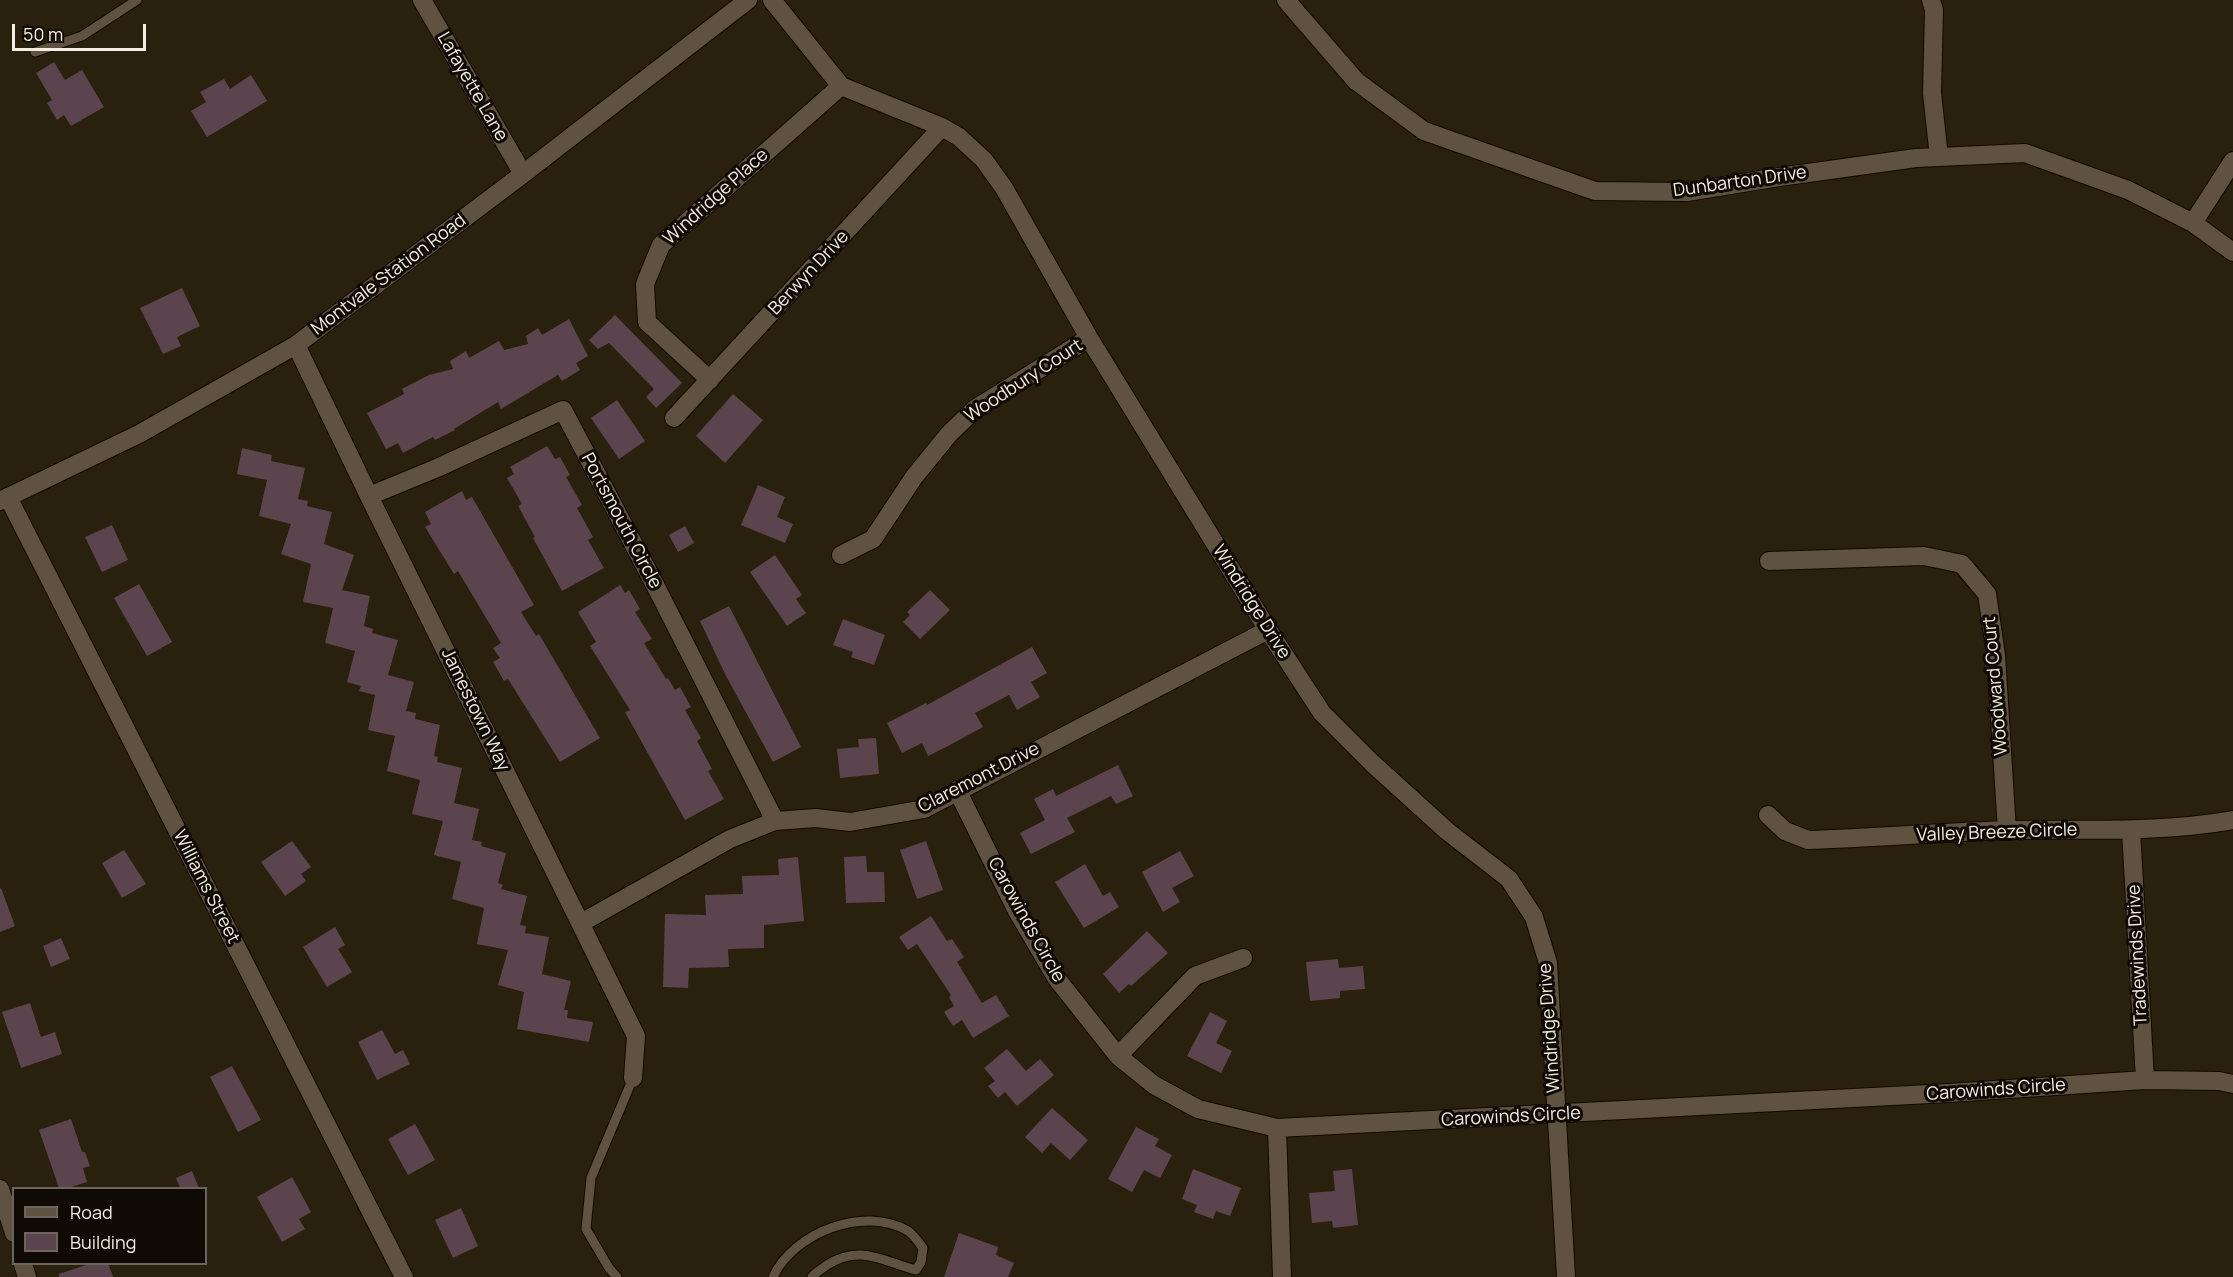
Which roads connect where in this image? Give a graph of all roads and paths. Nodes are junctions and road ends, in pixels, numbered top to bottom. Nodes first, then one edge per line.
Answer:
1 (137, 0) edge
2 (422, 0) edge
3 (748, 0) edge
4 (772, 0) edge
5 (1286, 0) edge
6 (1931, 0) edge
7 (35, 52) dead end
8 (841, 86) junction
9 (942, 127) junction
10 (1939, 157) junction
11 (2233, 161) edge
12 (523, 174) junction
13 (2193, 223) junction
14 (2233, 252) edge
15 (1089, 338) junction
16 (296, 345) junction
17 (710, 380) junction
18 (674, 418) dead end
19 (369, 496) junction
20 (4, 499) edge
21 (841, 555) dead end
22 (1769, 561) dead end
23 (1268, 630) junction
24 (957, 790) junction
25 (1768, 815) dead end
26 (2233, 820) edge
27 (776, 821) junction
28 (2131, 830) junction
29 (2007, 831) junction
30 (581, 922) junction
31 (1243, 958) dead end
32 (1118, 1056) junction
33 (633, 1078) joint
34 (2145, 1080) junction
35 (2233, 1083) edge
36 (1556, 1115) junction
37 (1277, 1128) junction
38 (0, 1189) edge
39 (12, 1227) edge
40 (404, 1277) edge
41 (617, 1277) edge
42 (773, 1277) edge
43 (812, 1277) edge
44 (1282, 1277) edge
45 (1566, 1277) edge

1 - 7 lane
2 - 12 street, Lafayette Lane
3 - 12 street, Montvale Station Road
4 - 8 street, Windridge Drive
5 - 10 street, Dunbarton Drive
6 - 10 street
8 - 9 street, Windridge Drive
8 - 17 street, Windridge Place
9 - 15 street, Windridge Drive
9 - 17 street, Berwyn Drive
10 - 13 street, Dunbarton Drive
11 - 13 street
12 - 16 street, Montvale Station Road
13 - 14 street, Dunbarton Drive
15 - 21 street, Woodbury Court
15 - 23 street, Windridge Drive
16 - 19 street, Jamestown Way
16 - 20 street, Montvale Station Road
17 - 18 street, Berwyn Drive
19 - 27 street, Portsmouth Circle
19 - 30 street, Jamestown Way
20 - 40 street, Williams Street
22 - 29 street, Woodward Court
23 - 24 street, Claremont Drive
23 - 36 street, Windridge Drive
24 - 27 street, Claremont Drive
24 - 32 street, Carowinds Circle
25 - 29 street, Valley Breeze Circle
26 - 28 street, Valley Breeze Circle
27 - 30 street, Claremont Drive
28 - 29 street, Valley Breeze Circle
28 - 34 street, Tradewinds Drive
30 - 33 street, Jamestown Way
31 - 32 street
32 - 37 street, Carowinds Circle
33 - 41 lane
34 - 35 street, Carowinds Circle
34 - 36 street, Carowinds Circle
36 - 37 street, Carowinds Circle
36 - 45 street, Windridge Drive
37 - 44 street
38 - 39 street
42 - 43 lane

